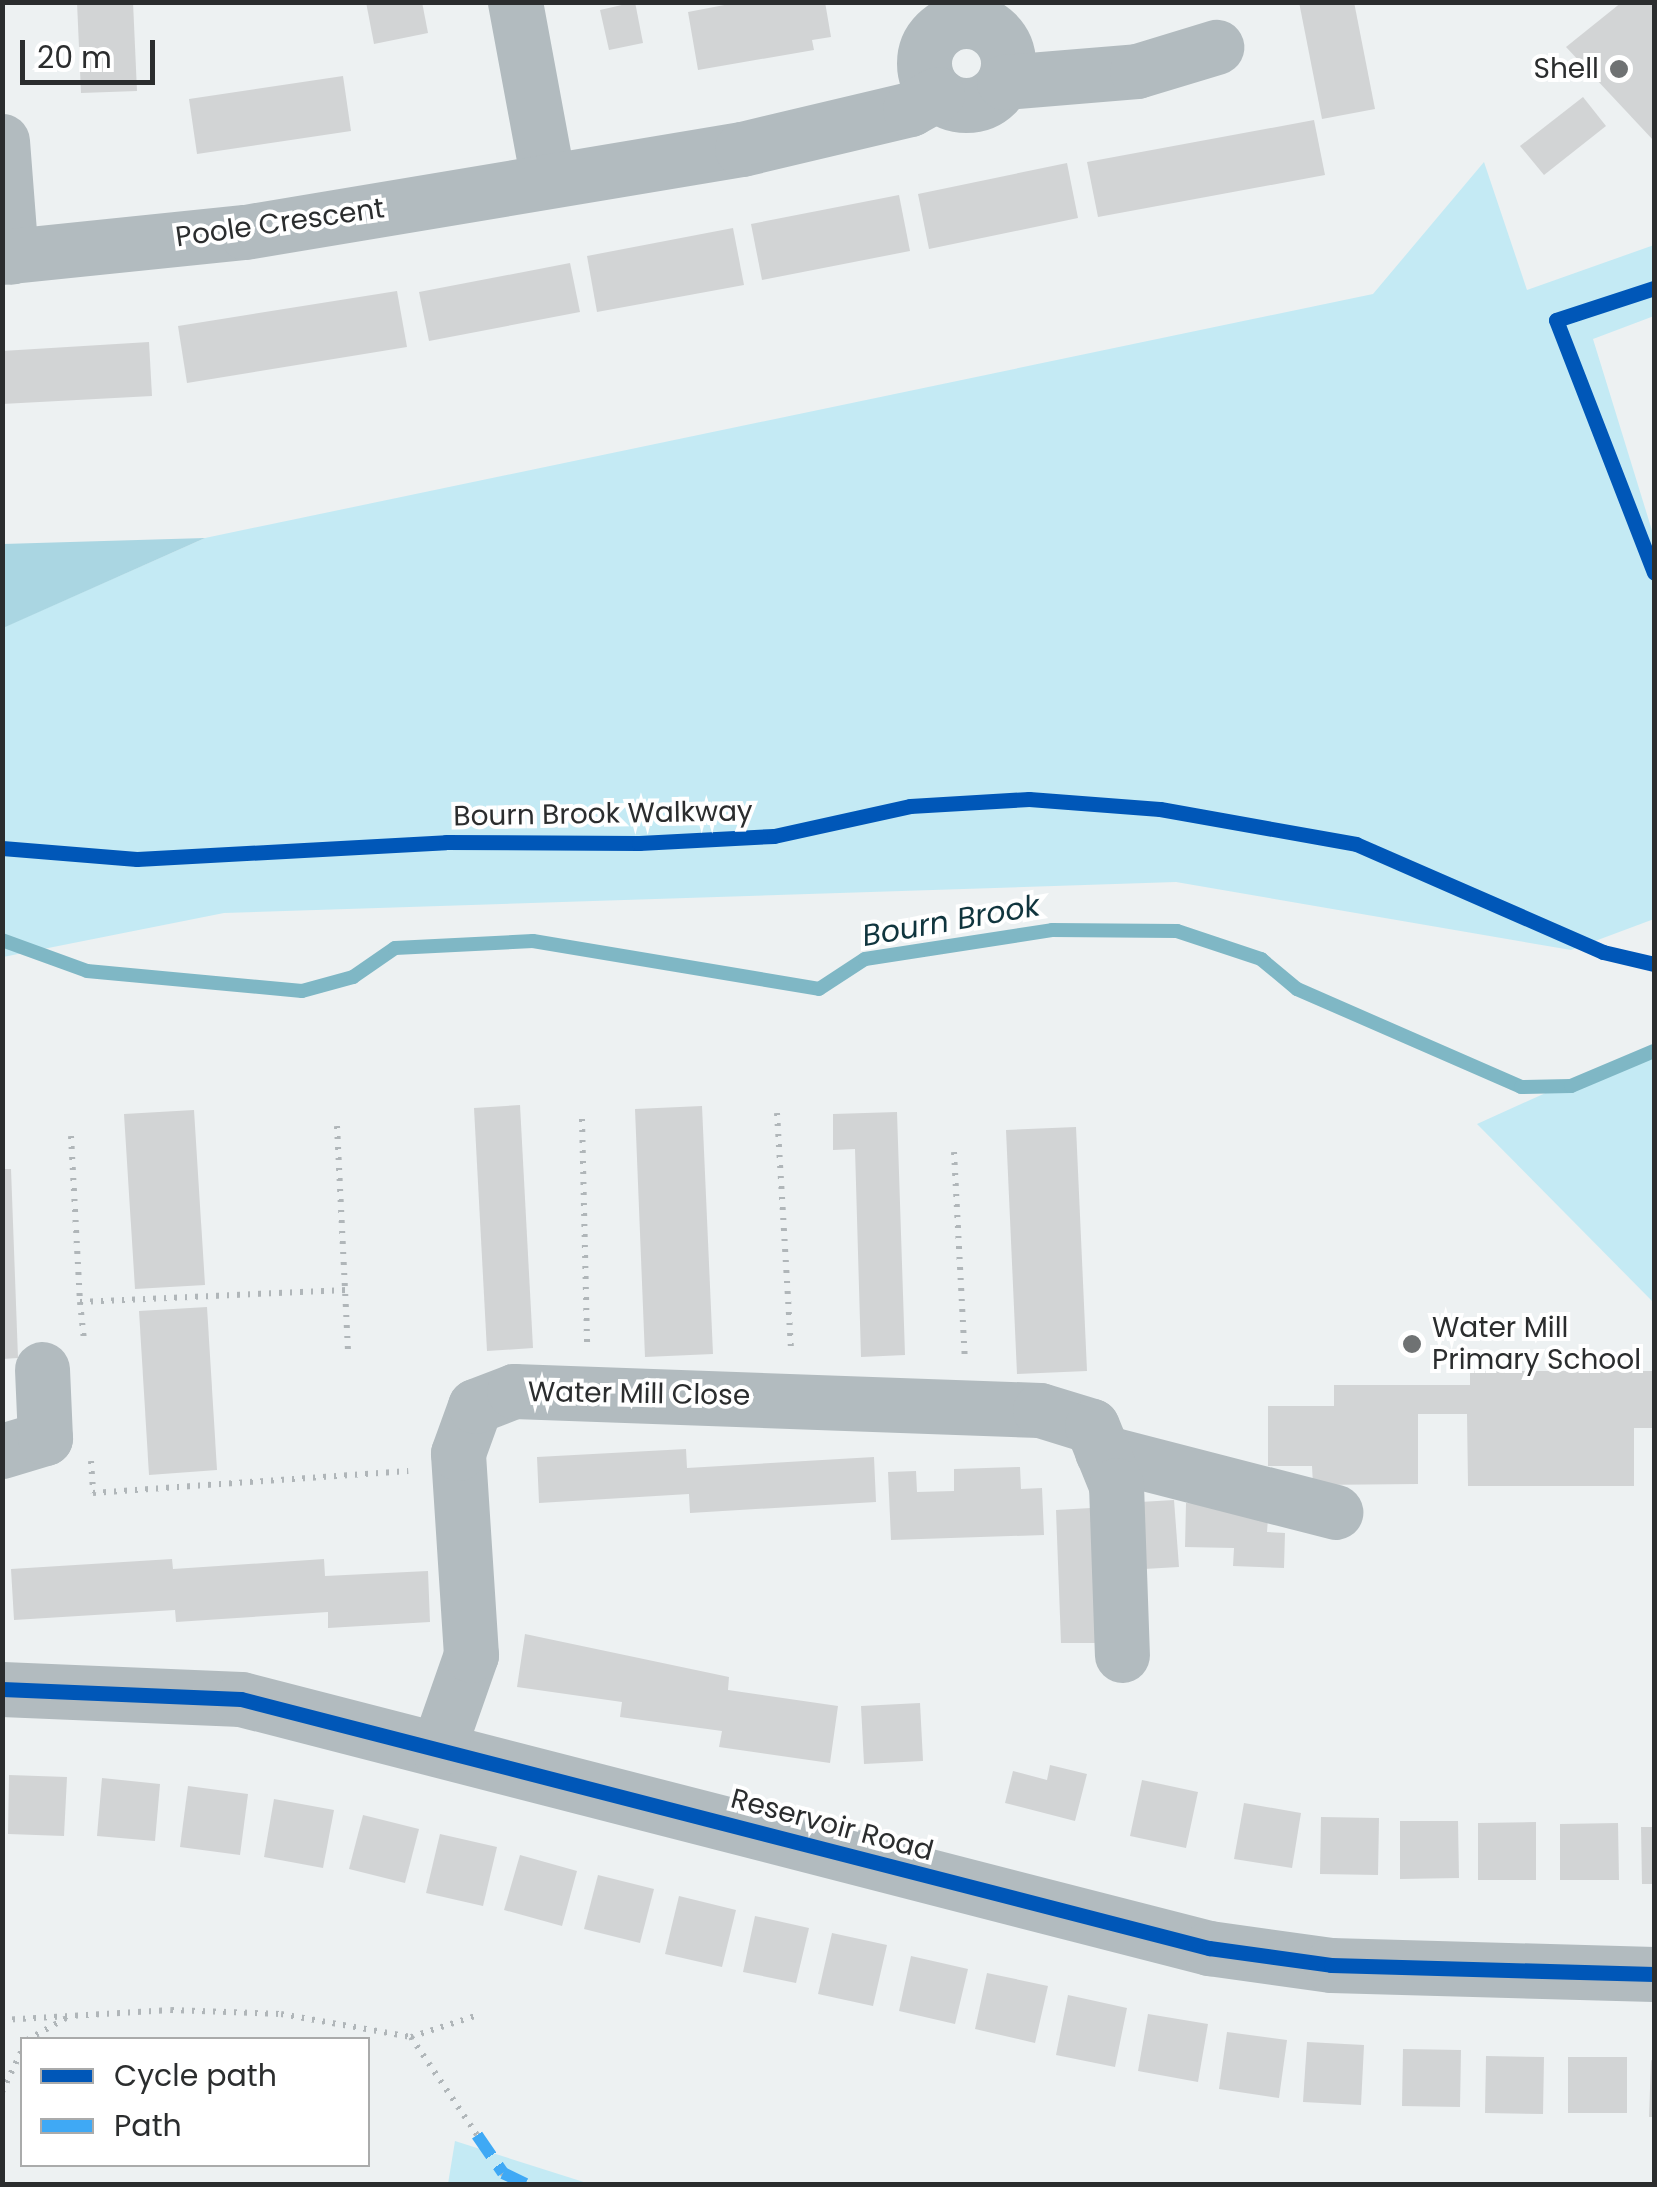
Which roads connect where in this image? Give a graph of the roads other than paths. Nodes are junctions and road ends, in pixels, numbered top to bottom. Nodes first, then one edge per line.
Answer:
1 (515, 2) edge
2 (974, 12) edge
3 (1216, 48) dead end
4 (1004, 82) junction
5 (937, 94) junction
6 (2, 141) edge
7 (548, 180) junction
8 (7, 257) edge
9 (42, 1369) dead end
10 (2, 1451) edge
11 (1109, 1468) junction
12 (1335, 1512) dead end
13 (1122, 1655) dead end
14 (2, 1689) edge
15 (438, 1749) junction
16 (1654, 1974) edge

1 - 7 street
2 - 4 street
2 - 5 street
3 - 4 street
4 - 5 street
5 - 7 street, Poole Crescent
6 - 8 street, Poole Crescent
7 - 8 street, Poole Crescent
9 - 10 street
11 - 12 street
11 - 13 street
11 - 15 street, Water Mill Close
14 - 15 street, Reservoir Road
15 - 16 street, Reservoir Road

